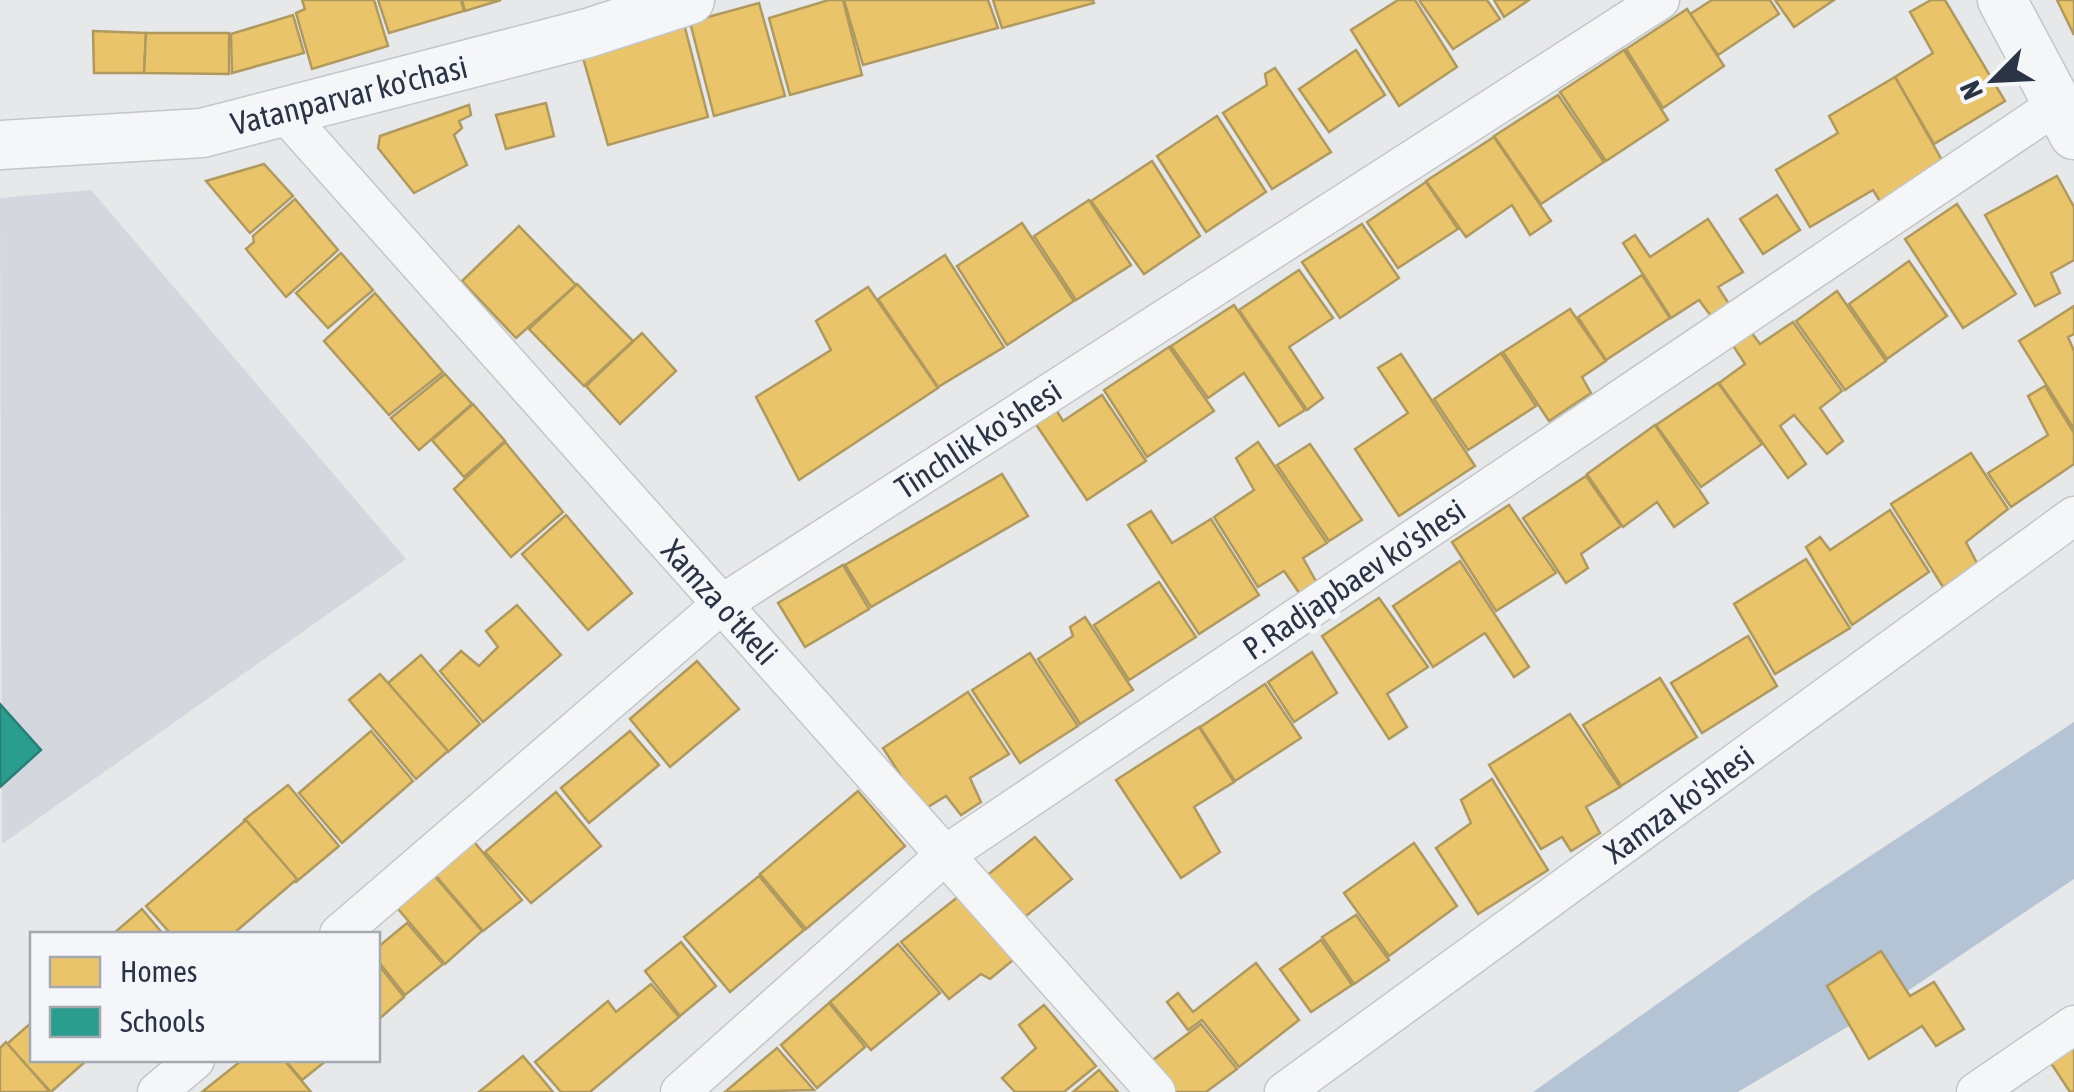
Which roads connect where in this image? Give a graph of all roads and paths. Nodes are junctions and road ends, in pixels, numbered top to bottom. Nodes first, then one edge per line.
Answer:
1 (690, 0) edge
2 (1660, 0) edge
3 (2002, 0) edge
4 (284, 112) junction
5 (2066, 119) edge
6 (0, 145) edge
7 (2074, 516) edge
8 (722, 604) junction
9 (945, 855) junction
10 (342, 932) edge
11 (2074, 1025) edge
12 (193, 1062) edge
13 (157, 1092) edge
14 (680, 1092) edge
15 (1156, 1092) edge
16 (1284, 1092) edge
17 (1976, 1092) edge

1 - 4 street, Vatanparvar ko'chasi
2 - 8 street, Tinchlik ko'shesi
3 - 5 street
4 - 6 street, Vatanparvar ko'chasi
4 - 8 street, Xamza o'tkeli
5 - 9 street, P. Radjapbaev ko'shesi
7 - 16 street, Xamza ko'shesi
8 - 9 street, Xamza o'tkeli
8 - 10 street, Tinchlik ko'shesi
9 - 14 street, P. Radjapbaev ko'shesi
9 - 15 street, Xamza o'tkeli
11 - 17 street
12 - 13 street

